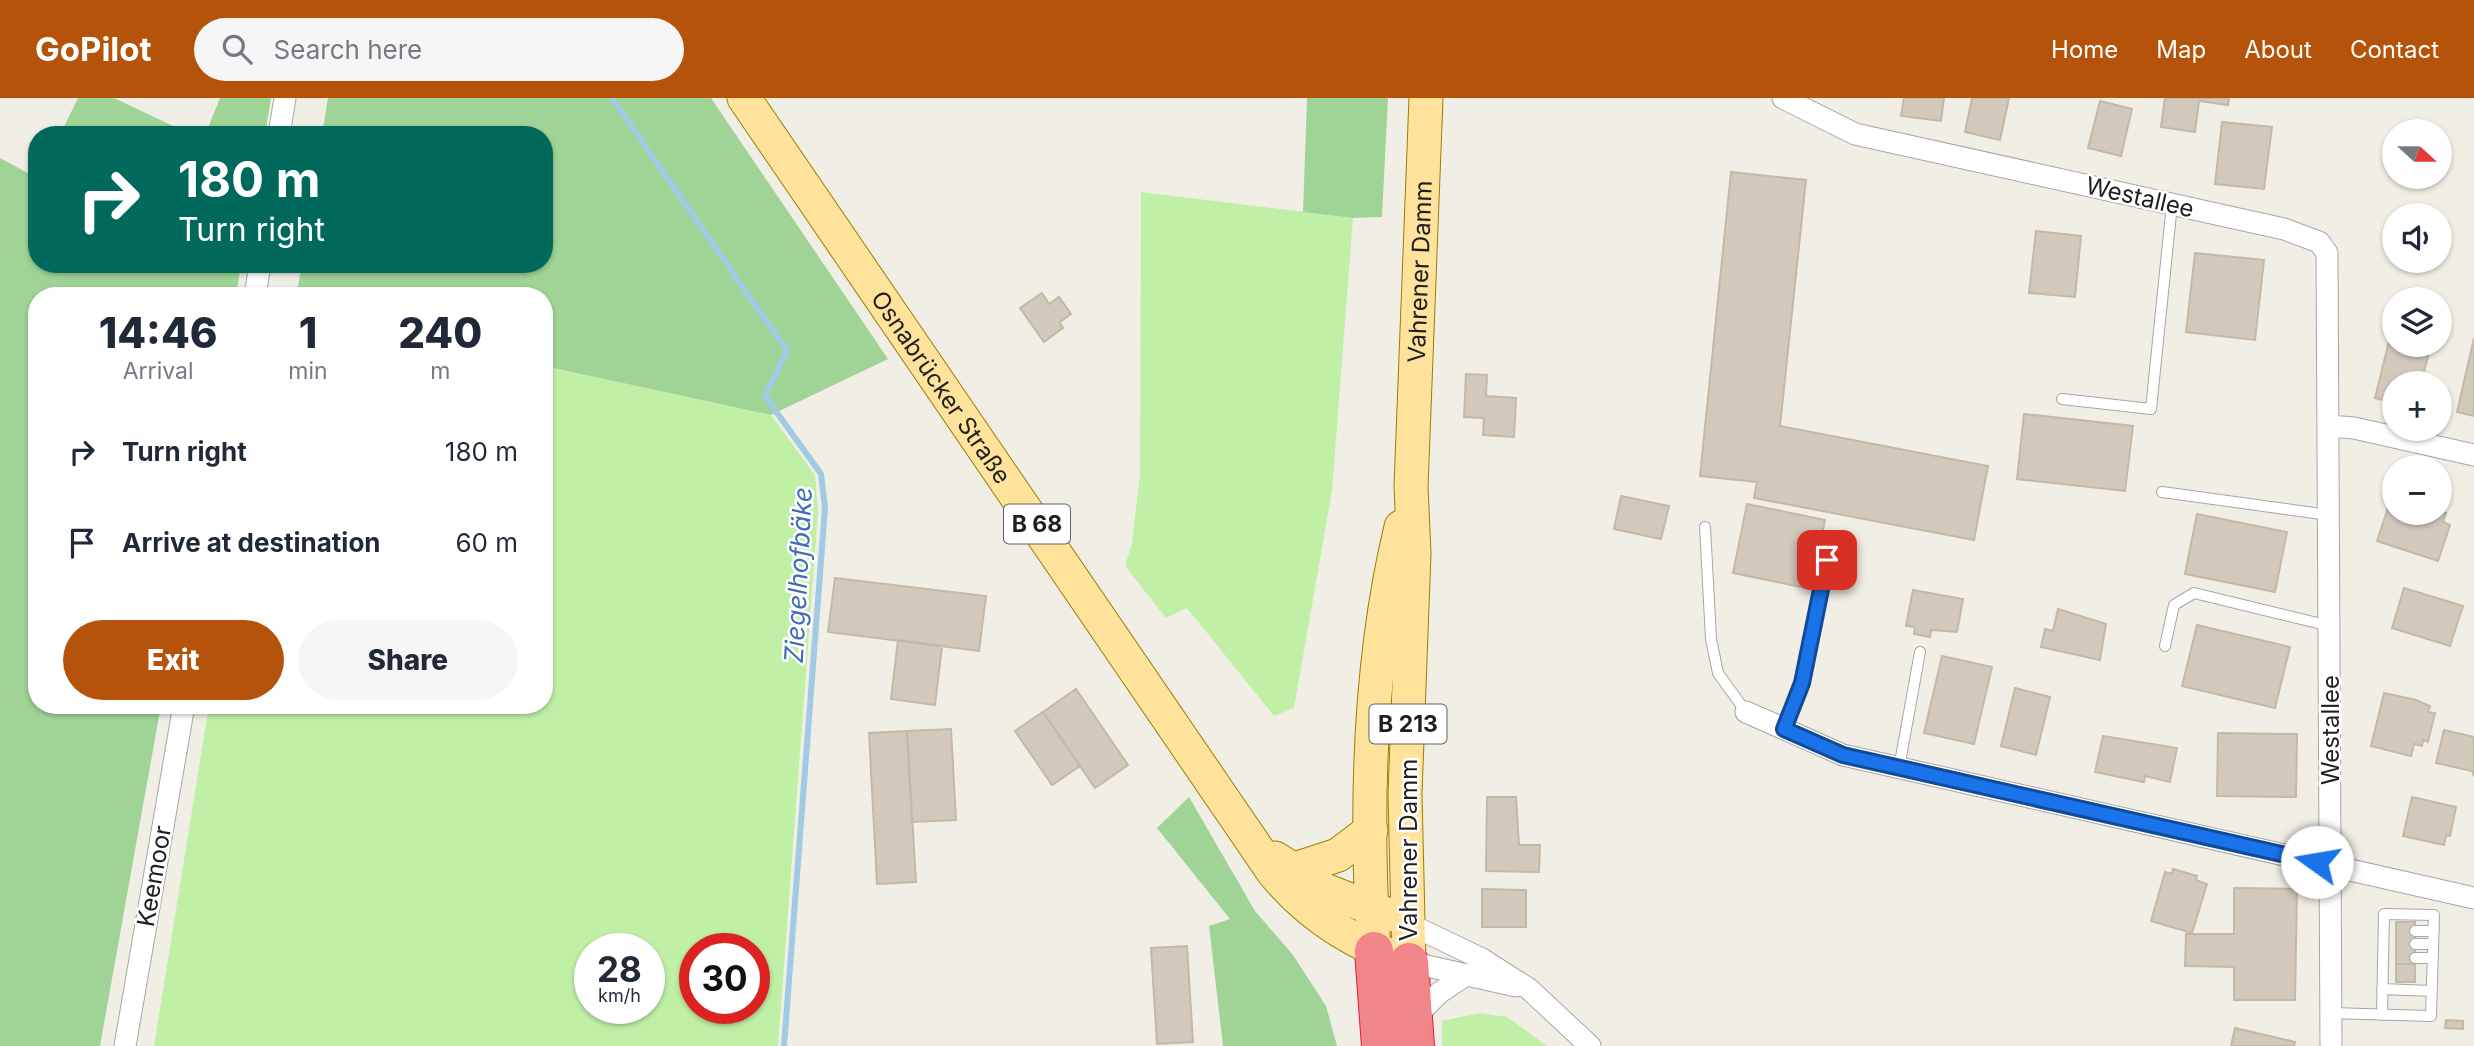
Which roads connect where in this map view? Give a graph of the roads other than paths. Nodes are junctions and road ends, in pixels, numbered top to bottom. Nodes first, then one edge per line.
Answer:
1 (285, 98) edge
2 (744, 98) edge
3 (1426, 98) edge
4 (1783, 98) edge
5 (280, 126) edge
6 (2172, 204) junction
7 (2062, 399) dead end
8 (2329, 426) junction
9 (2474, 456) edge
10 (1411, 487) junction
11 (2162, 492) dead end
12 (2329, 515) junction
13 (1705, 527) dead end
14 (1827, 560) dead end
15 (2330, 626) junction
16 (2165, 646) dead end
17 (1920, 652) dead end
18 (1746, 712) joint
19 (182, 714) edge
20 (1784, 729) junction
21 (1899, 768) junction
22 (1371, 831) junction
23 (1259, 847) junction
24 (2331, 865) junction
25 (1292, 870) junction
26 (2474, 898) edge
27 (1371, 908) junction
28 (1407, 923) junction
29 (2384, 930) junction
30 (2397, 930) dead end
31 (2415, 930) dead end
32 (2434, 931) junction
33 (2383, 943) junction
34 (2396, 943) dead end
35 (2415, 944) dead end
36 (2433, 944) junction
37 (1391, 956) junction
38 (2383, 957) junction
39 (2396, 957) dead end
40 (2415, 958) dead end
41 (2433, 958) junction
42 (1466, 975) junction
43 (1529, 989) junction
44 (2382, 989) junction
45 (2432, 990) junction
46 (2331, 1013) junction
47 (2382, 1015) junction
48 (1414, 1032) edge
49 (125, 1046) edge
50 (1381, 1046) edge
51 (1590, 1046) edge
52 (2331, 1046) edge

1 - 5 street
2 - 23 main road, Osnabrücker Straße / B 68
3 - 10 main road, Vahrener Damm / B 213
4 - 6 street, Westallee
6 - 7 lane
6 - 8 street, Westallee
8 - 9 street
8 - 12 street, Westallee
10 - 22 main road, Vahrener Damm / B 213
10 - 28 main road, Vahrener Damm / B 213
11 - 12 lane
12 - 15 street, Westallee
13 - 18 lane
14 - 20 lane
15 - 16 lane
15 - 24 street, Westallee
17 - 21 lane
18 - 20 street
19 - 49 street, Keemoor
20 - 21 street
21 - 24 street
22 - 25 main road
22 - 27 main road, Vahrener Damm / B 213
23 - 25 main road, Osnabrücker Straße / B 68
23 - 37 main road, Osnabrücker Straße / B 68
24 - 26 street
24 - 46 street, Westallee
25 - 27 main road, Osnabrücker Straße / B 68
27 - 28 main road, Osnabrücker Straße / B 68
27 - 37 main road, Vahrener Damm / B 213
28 - 37 main road, Vahrener Damm / B 213
28 - 43 street
29 - 30 lane
29 - 32 lane
29 - 33 lane
31 - 32 lane
32 - 36 lane
33 - 34 lane
33 - 38 lane
35 - 36 lane
36 - 41 lane
37 - 42 street
37 - 48 highway, B 213
37 - 50 highway, B 213
38 - 39 lane
38 - 44 lane
40 - 41 lane
41 - 45 lane
42 - 43 street
42 - 48 street
43 - 51 street
44 - 45 lane
44 - 47 lane
45 - 47 lane
46 - 47 lane
46 - 52 street, Westallee

